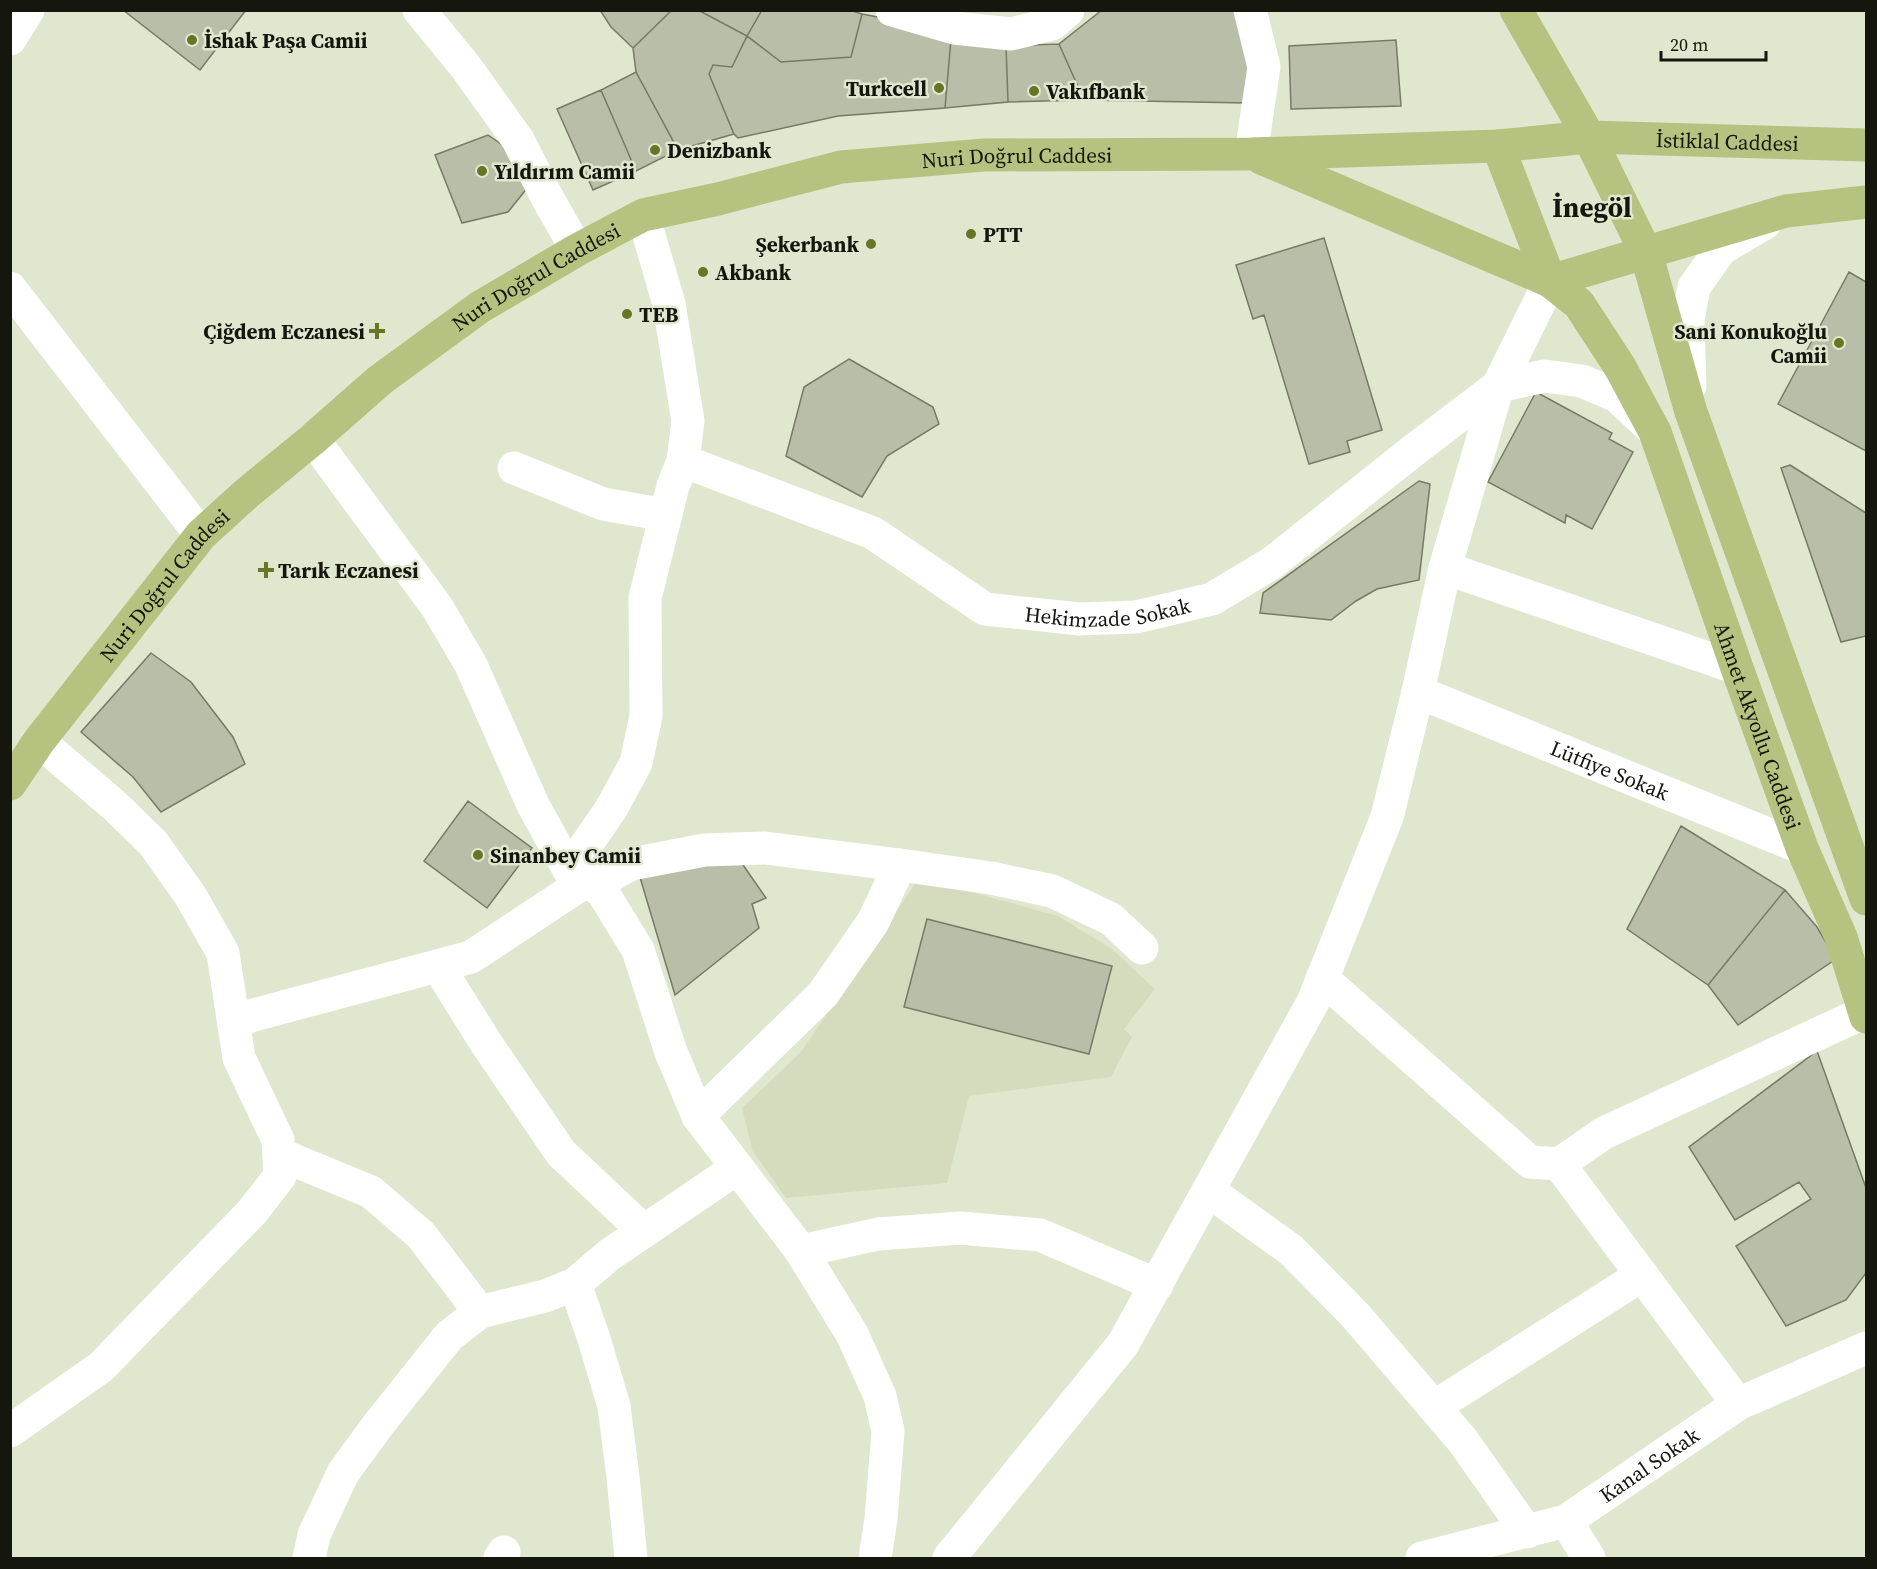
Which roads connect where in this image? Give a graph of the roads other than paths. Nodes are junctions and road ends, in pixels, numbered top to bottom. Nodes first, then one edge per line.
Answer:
1 (28, 10) edge
2 (419, 10) edge
3 (892, 10) edge
4 (1068, 10) edge
5 (1250, 10) edge
6 (1516, 10) edge
7 (10, 39) edge
8 (1589, 137) junction
9 (1866, 145) edge
10 (1498, 146) junction
11 (1251, 154) junction
12 (1866, 202) edge
13 (1786, 211) junction
14 (643, 216) junction
15 (574, 246) junction
16 (1647, 253) junction
17 (1550, 281) junction
18 (10, 288) edge
19 (1498, 386) junction
20 (1691, 412) junction
21 (1655, 432) junction
22 (313, 439) junction
23 (683, 461) junction
24 (514, 468) dead end
25 (666, 515) junction
26 (201, 536) junction
27 (1445, 568) junction
28 (1737, 668) junction
29 (1418, 692) junction
30 (39, 741) junction
31 (10, 784) edge
32 (1802, 848) junction
33 (900, 865) junction
34 (582, 878) junction
35 (1866, 899) edge
36 (1142, 948) dead end
37 (438, 966) junction
38 (1322, 978) junction
39 (1866, 1015) edge
40 (235, 1023) junction
41 (698, 1116) junction
42 (279, 1154) junction
43 (1559, 1164) junction
44 (737, 1168) junction
45 (1209, 1191) junction
46 (644, 1232) junction
47 (801, 1251) junction
48 (1642, 1275) junction
49 (575, 1284) junction
50 (1156, 1285) junction
51 (480, 1312) junction
52 (1866, 1348) edge
53 (1738, 1404) junction
54 (1434, 1407) junction
55 (10, 1431) edge
56 (1566, 1521) junction
57 (1527, 1532) junction
58 (968, 1552) edge
59 (309, 1558) edge
60 (631, 1558) edge
61 (875, 1558) edge
62 (1422, 1558) edge
63 (1589, 1558) edge

1 - 7 street
2 - 15 street
3 - 4 street
5 - 11 street
6 - 8 main road, Ahmet Akyollu Caddesi
8 - 9 main road, İstiklal Caddesi
8 - 10 main road, İstiklal Caddesi
8 - 16 main road, Ahmet Akyollu Caddesi
10 - 11 main road, Nuri Doğrul Caddesi
10 - 17 main road
11 - 14 main road, Nuri Doğrul Caddesi
11 - 17 main road, Nuri Doğrul Caddesi
12 - 13 main road
13 - 16 main road
13 - 20 street
14 - 15 main road, Nuri Doğrul Caddesi
14 - 23 street
15 - 22 main road, Nuri Doğrul Caddesi
16 - 17 main road
16 - 20 main road, Ahmet Akyollu Caddesi
17 - 19 street
17 - 21 main road, Ahmet Akyollu Caddesi
18 - 26 street
19 - 21 street
19 - 23 street, Hekimzade Sokak
19 - 27 street
20 - 35 main road, Ahmet Akyollu Caddesi
21 - 28 main road, Ahmet Akyollu Caddesi
22 - 26 main road, Nuri Doğrul Caddesi
22 - 34 street
23 - 25 street
24 - 25 street
25 - 34 street
26 - 30 main road, Nuri Doğrul Caddesi
27 - 28 street
27 - 29 street
28 - 32 main road, Ahmet Akyollu Caddesi
29 - 32 street, Lütfiye Sokak
29 - 38 street
30 - 31 main road, Nuri Doğrul Caddesi
30 - 40 street
32 - 39 main road, Ahmet Akyollu Caddesi
33 - 34 street
33 - 36 street
33 - 41 street
34 - 37 street
34 - 41 street
37 - 40 street
37 - 46 street
38 - 43 street
38 - 45 street
39 - 43 street
40 - 42 street
41 - 44 street
42 - 51 street
42 - 55 street
43 - 48 street
44 - 46 street
44 - 47 street
45 - 50 street
45 - 54 street
46 - 49 street
47 - 50 street
47 - 61 street
48 - 53 street
48 - 54 street
49 - 51 street
49 - 60 street
50 - 58 street
51 - 59 street
52 - 53 street, Kanal Sokak
53 - 56 street, Kanal Sokak
54 - 57 street
56 - 57 street, Kanal Sokak
56 - 63 street
57 - 62 street, Kanal Sokak

